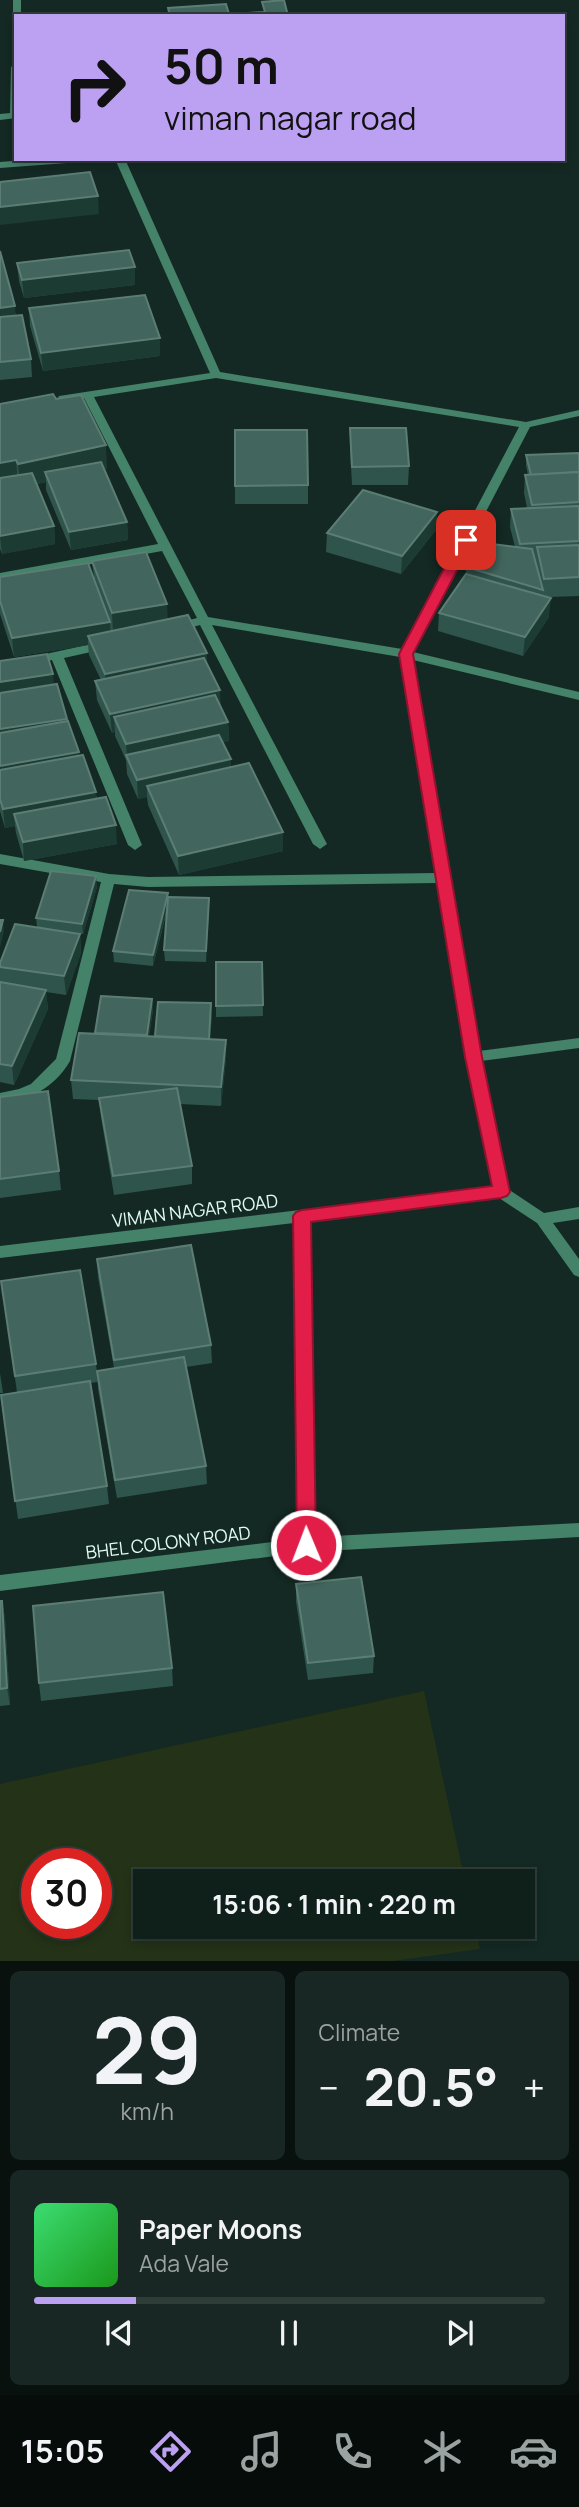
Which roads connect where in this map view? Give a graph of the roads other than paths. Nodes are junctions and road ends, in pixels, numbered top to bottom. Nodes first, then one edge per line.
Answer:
1 (53, 161) edge
2 (121, 161) edge
3 (0, 165) edge
4 (216, 375) junction
5 (88, 394) junction
6 (50, 400) edge
7 (579, 413) edge
8 (526, 425) junction
9 (163, 547) junction
10 (0, 577) edge
11 (205, 620) junction
12 (158, 632) edge
13 (120, 641) edge
14 (406, 654) junction
15 (57, 657) junction
16 (0, 668) edge
17 (579, 696) edge
18 (320, 844) dead end
19 (135, 845) dead end
20 (0, 859) edge
21 (445, 878) junction
22 (109, 879) junction
23 (579, 1044) edge
24 (473, 1057) junction
25 (0, 1098) edge
26 (501, 1192) junction
27 (579, 1213) edge
28 (302, 1216) junction
29 (542, 1219) junction
30 (0, 1252) edge
31 (579, 1271) edge
32 (579, 1530) edge
33 (306, 1545) junction
34 (0, 1583) edge

1 - 3 street
2 - 4 street
4 - 5 street
4 - 8 street
5 - 6 street
5 - 9 street
7 - 8 street
8 - 14 street
9 - 10 street
9 - 11 street
11 - 12 street
11 - 14 street
11 - 18 street
13 - 15 street
14 - 17 street
14 - 21 street
15 - 16 street
15 - 19 street
20 - 22 street
21 - 22 street
21 - 24 street
22 - 25 street
23 - 24 street
24 - 26 street
26 - 28 street, VIMAN NAGAR ROAD
26 - 29 street
27 - 29 street
28 - 30 street, VIMAN NAGAR ROAD
28 - 33 street
29 - 31 street
32 - 33 street, BHEL COLONY ROAD
33 - 34 street, BHEL COLONY ROAD

